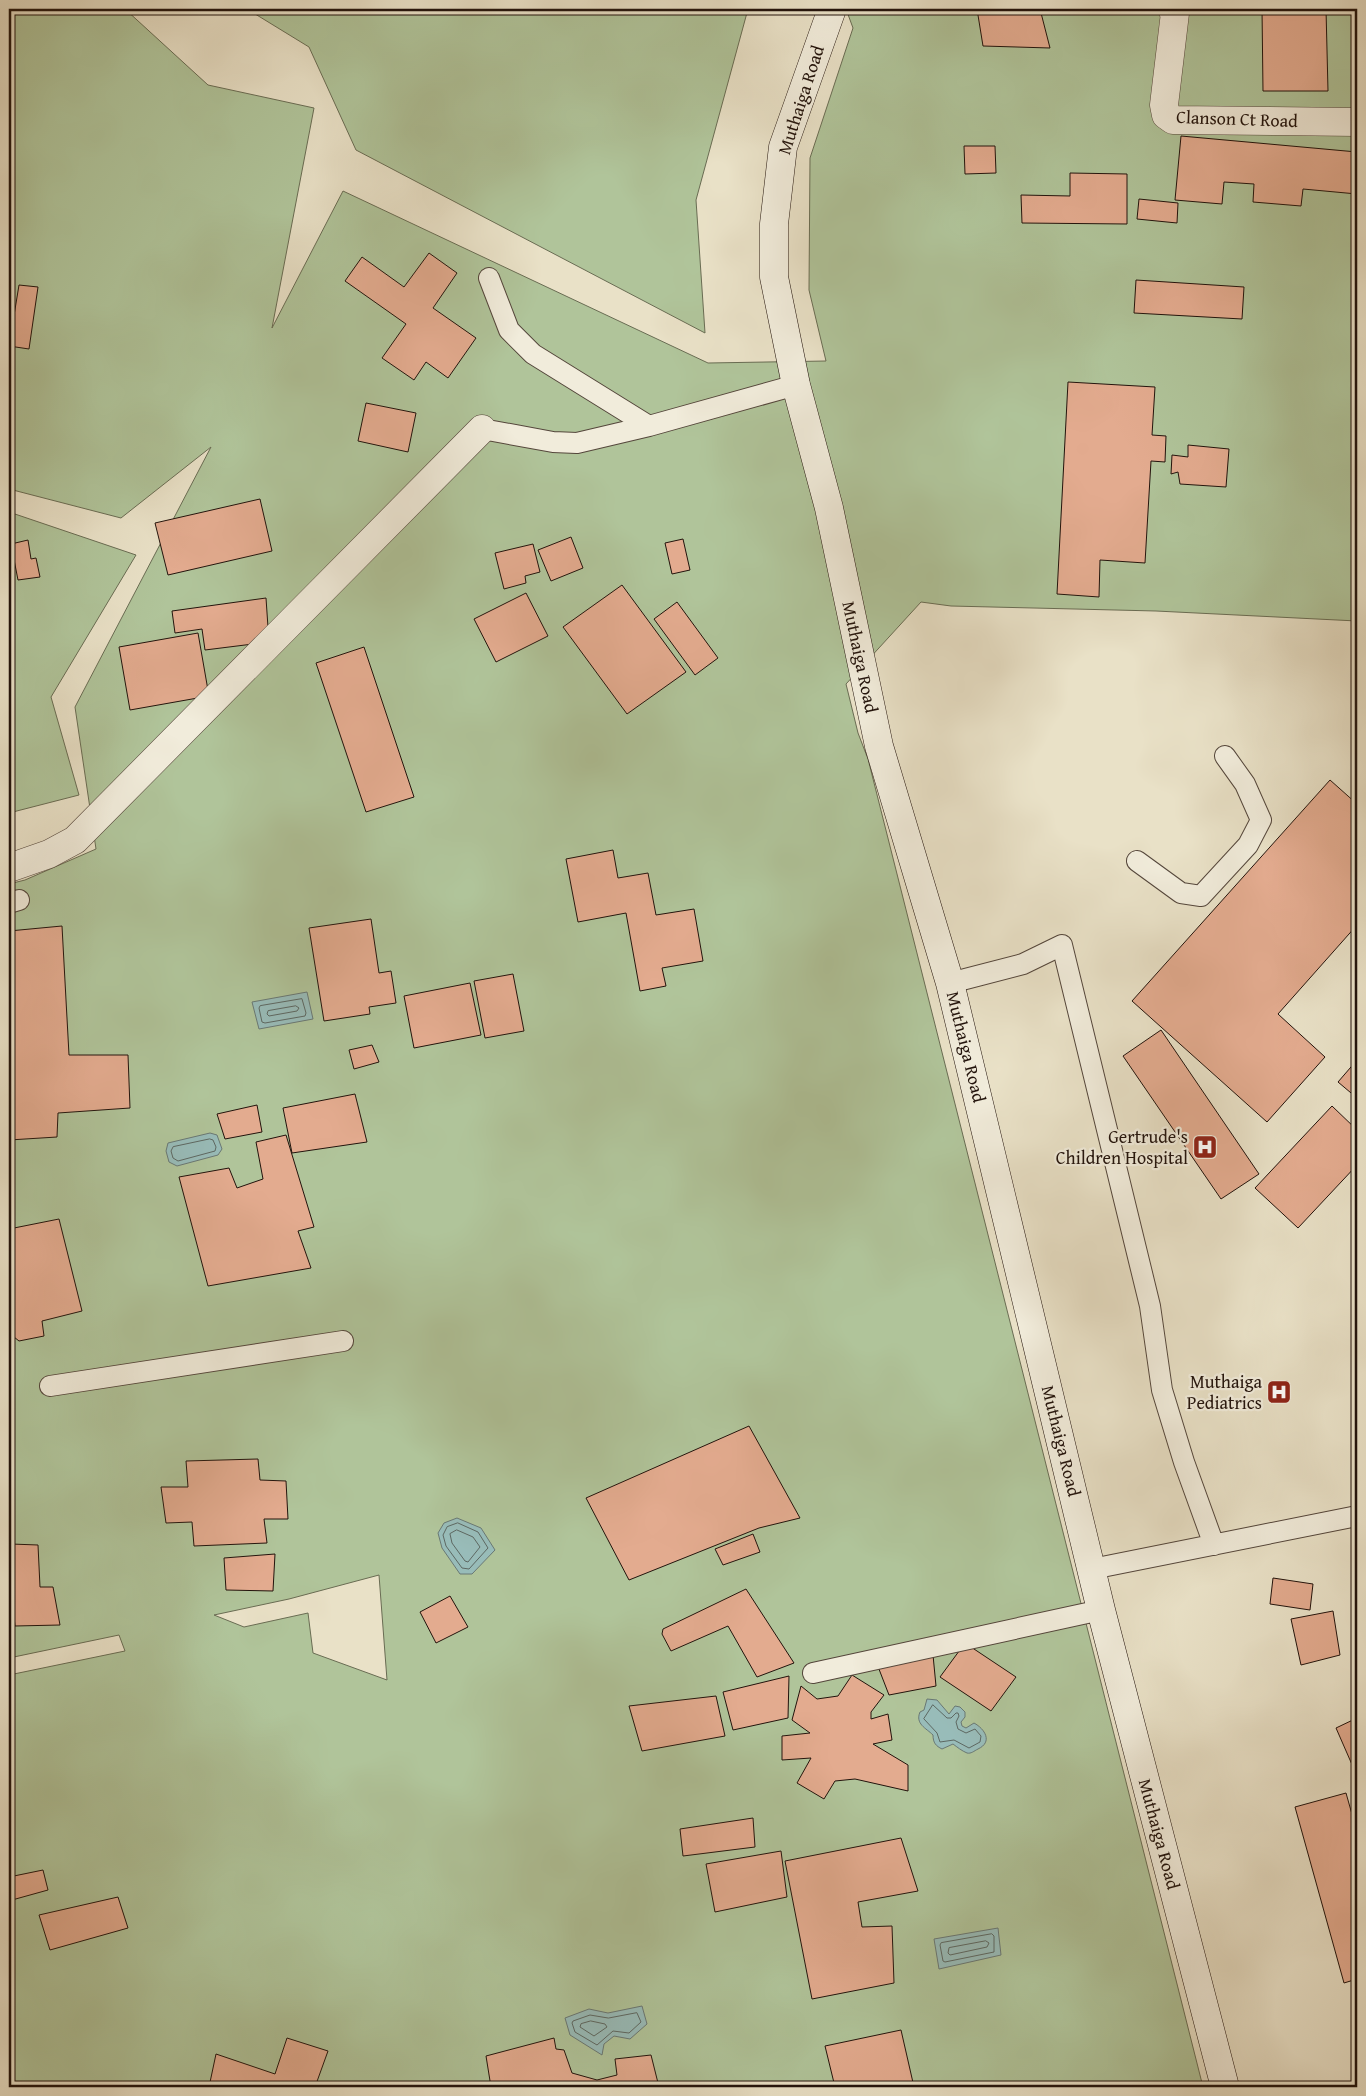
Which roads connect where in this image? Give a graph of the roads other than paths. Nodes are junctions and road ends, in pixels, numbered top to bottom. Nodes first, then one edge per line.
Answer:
1 (832, 9) edge
2 (1172, 9) edge
3 (1357, 122) edge
4 (490, 278) dead end
5 (796, 385) junction
6 (649, 426) junction
7 (482, 429) joint
8 (1225, 756) dead end
9 (1136, 861) dead end
10 (9, 868) edge
11 (950, 983) junction
12 (343, 1341) dead end
13 (50, 1386) dead end
14 (1357, 1516) edge
15 (1214, 1544) junction
16 (1092, 1569) junction
17 (1101, 1610) junction
18 (813, 1673) dead end
19 (1225, 2087) edge

1 - 5 main road, Muthaiga Road
2 - 3 main road, Clanson Ct Road
4 - 6 lane
5 - 6 lane
5 - 11 main road, Muthaiga Road
6 - 7 lane
7 - 10 main road
8 - 9 lane
11 - 15 lane
11 - 16 main road, Muthaiga Road
12 - 13 lane
14 - 15 lane
15 - 16 lane
16 - 17 main road, Muthaiga Road
17 - 18 lane
17 - 19 main road, Muthaiga Road

